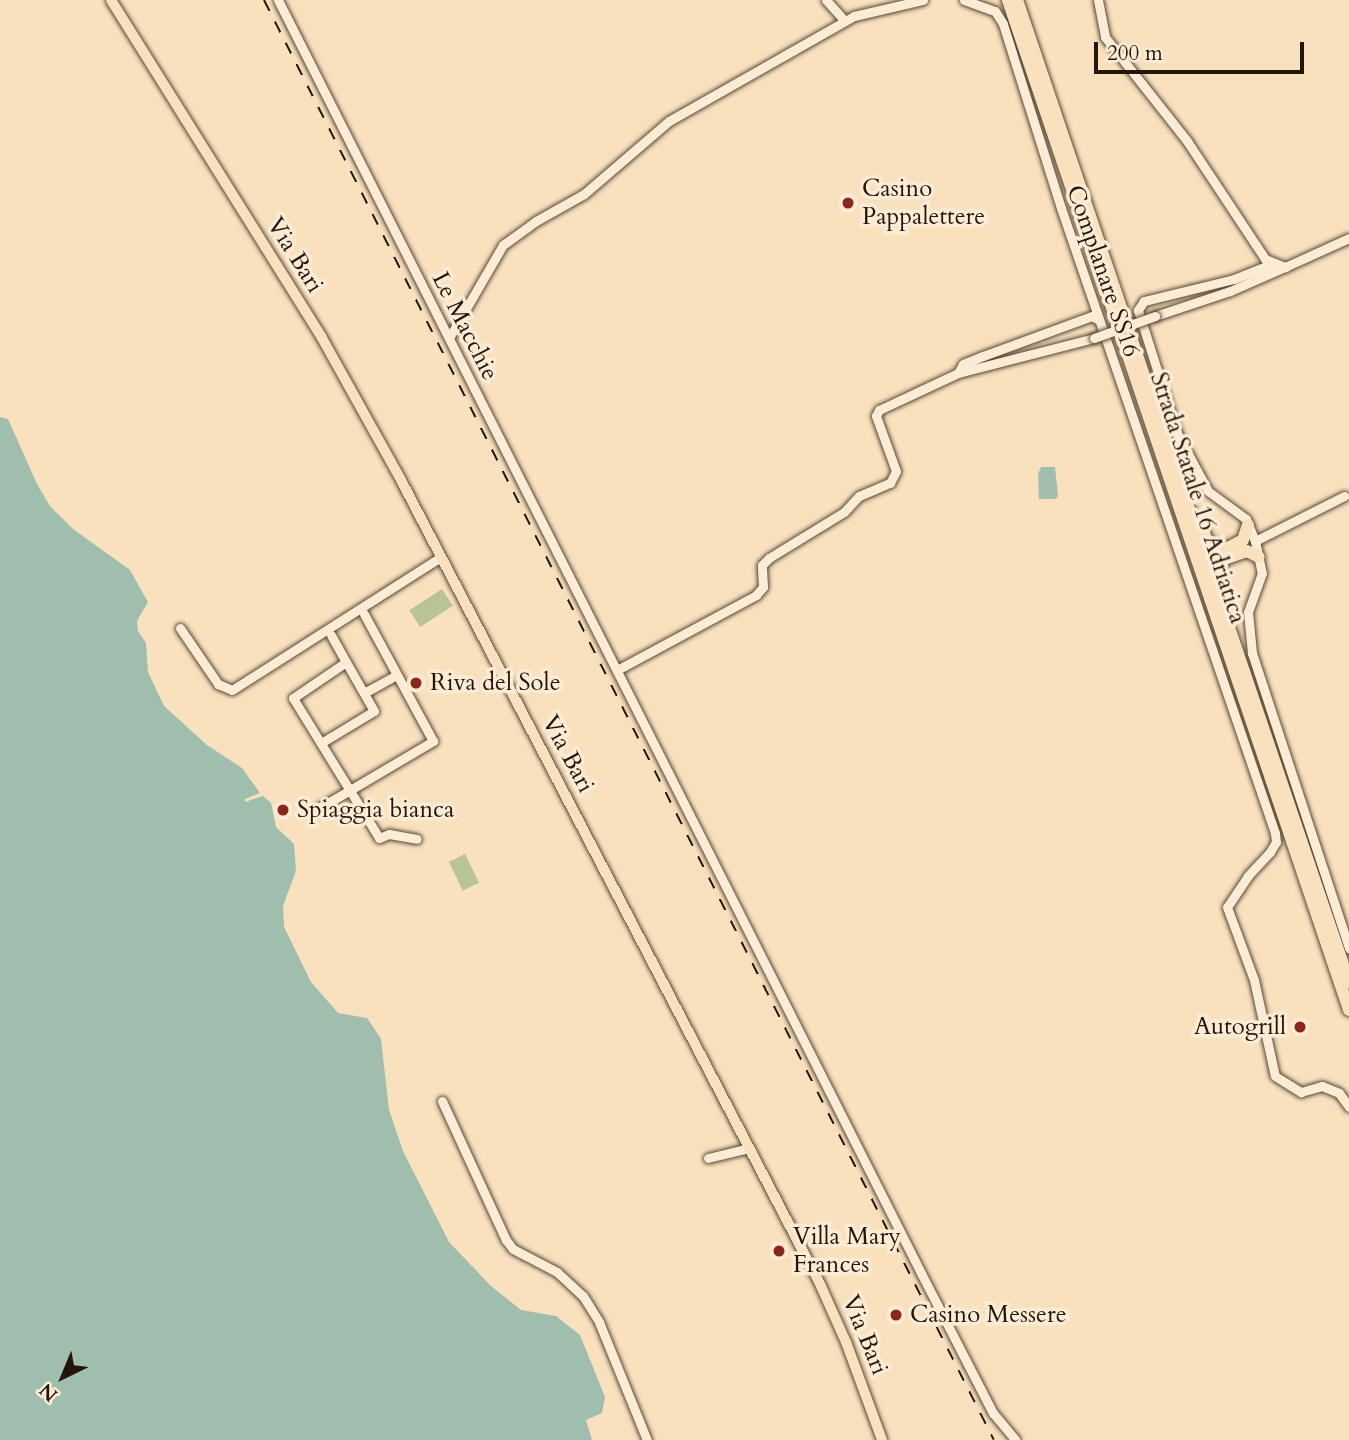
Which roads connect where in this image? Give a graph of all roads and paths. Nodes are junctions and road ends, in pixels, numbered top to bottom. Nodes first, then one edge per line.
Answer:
1 (111, 0) edge
2 (278, 0) edge
3 (826, 0) edge
4 (923, 0) edge
5 (964, 0) edge
6 (1007, 0) edge
7 (1017, 0) edge
8 (1098, 0) edge
9 (845, 21) junction
10 (1349, 238) edge
11 (1255, 247) junction
12 (1274, 262) junction
13 (1285, 267) junction
14 (1244, 274) junction
15 (1099, 320) junction
16 (449, 338) junction
17 (958, 373) junction
18 (1344, 496) dead end
19 (1190, 510) junction
20 (1248, 525) joint
21 (1248, 544) junction
22 (441, 557) junction
23 (1259, 557) joint
24 (1220, 601) junction
25 (364, 614) dead end
26 (180, 628) dead end
27 (331, 635) dead end
28 (346, 662) junction
29 (617, 670) junction
30 (396, 675) junction
31 (364, 693) junction
32 (321, 743) junction
33 (351, 791) junction
34 (311, 813) dead end
35 (417, 839) dead end
36 (1349, 948) edge
37 (1349, 982) edge
38 (1349, 1010) edge
39 (442, 1101) dead end
40 (1349, 1107) edge
41 (749, 1148) junction
42 (708, 1158) dead end
43 (647, 1440) edge
44 (882, 1440) edge
45 (1016, 1440) edge

1 - 22 main road, Via Bari
2 - 16 street, Le Macchie
3 - 9 street
4 - 9 street
5 - 15 street, Complanare SS16
6 - 38 highway, Strada Statale 16 Adriatica
7 - 19 highway, Strada Statale 16 Adriatica
8 - 11 street
9 - 16 street
10 - 13 street
11 - 12 street
11 - 14 street
12 - 13 street
12 - 14 street
13 - 17 street, bridge
14 - 20 street
15 - 17 street
15 - 40 street, Complanare SS16
16 - 29 street, Le Macchie
17 - 29 street
18 - 21 street
19 - 21 highway
19 - 24 highway, Strada Statale 16 Adriatica
20 - 21 highway
21 - 23 highway
21 - 24 highway
22 - 26 street
22 - 41 main road, Via Bari
23 - 36 street
24 - 37 highway, Strada Statale 16 Adriatica
25 - 30 street
27 - 28 street
28 - 31 street
28 - 32 street
29 - 45 street, Le Macchie
30 - 31 street
30 - 33 street
31 - 32 street
32 - 33 street
33 - 34 street
33 - 35 street
39 - 43 street
41 - 42 street
41 - 44 main road, Via Bari

